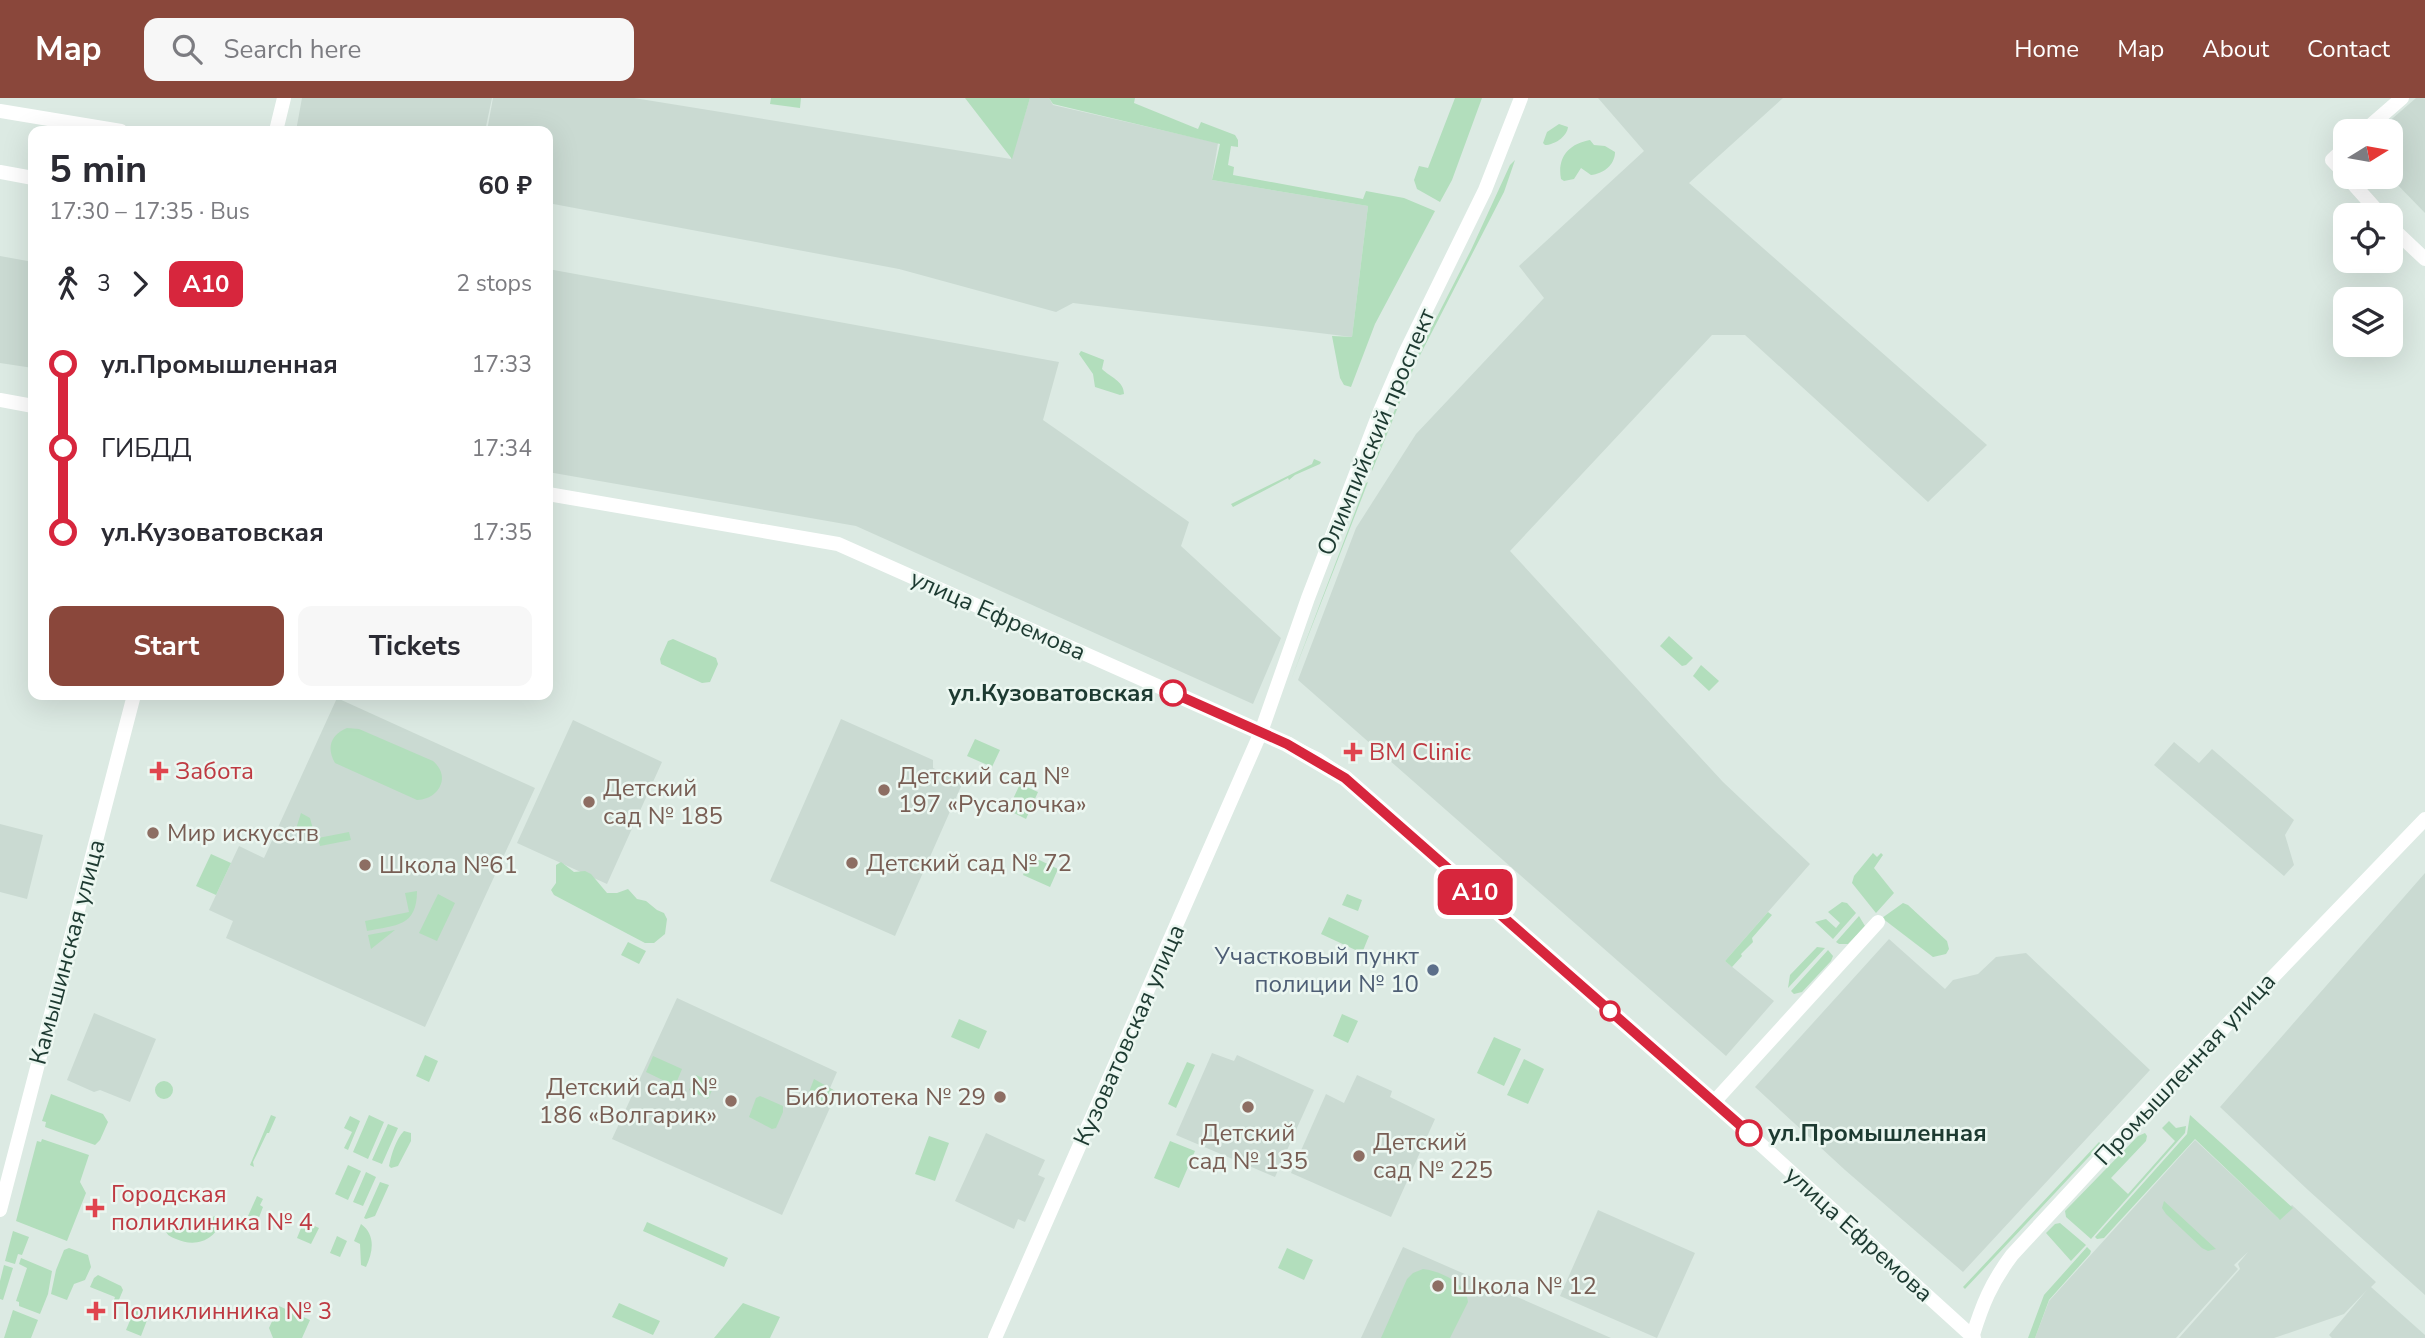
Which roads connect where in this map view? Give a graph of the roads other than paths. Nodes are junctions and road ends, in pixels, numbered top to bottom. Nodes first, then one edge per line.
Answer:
1 (284, 98) edge
2 (1521, 98) edge
3 (2402, 98) edge
4 (0, 111) edge
5 (2378, 119) edge
6 (91, 126) edge
7 (276, 126) edge
8 (0, 173) edge
9 (28, 177) edge
10 (2358, 189) edge
11 (2370, 203) edge
12 (2403, 238) edge
13 (2425, 259) edge
14 (0, 400) edge
15 (28, 405) edge
16 (553, 495) edge
17 (133, 700) edge
18 (1261, 732) junction
19 (2425, 819) edge
20 (1878, 922) dead end
21 (1714, 1102) junction
22 (0, 1210) edge
23 (995, 1338) edge
24 (1973, 1338) edge

1 - 7 street
2 - 18 street, Олимпийский проспект
3 - 5 street
4 - 6 street
8 - 9 street
10 - 11 street
12 - 13 street
14 - 15 street
16 - 18 street, улица Ефремова
17 - 22 street, Камышинская улица
18 - 21 street, улица Ефремова
18 - 23 street, Кузоватовская улица
19 - 24 street, Промышленная улица
20 - 21 street
21 - 24 street, улица Ефремова

